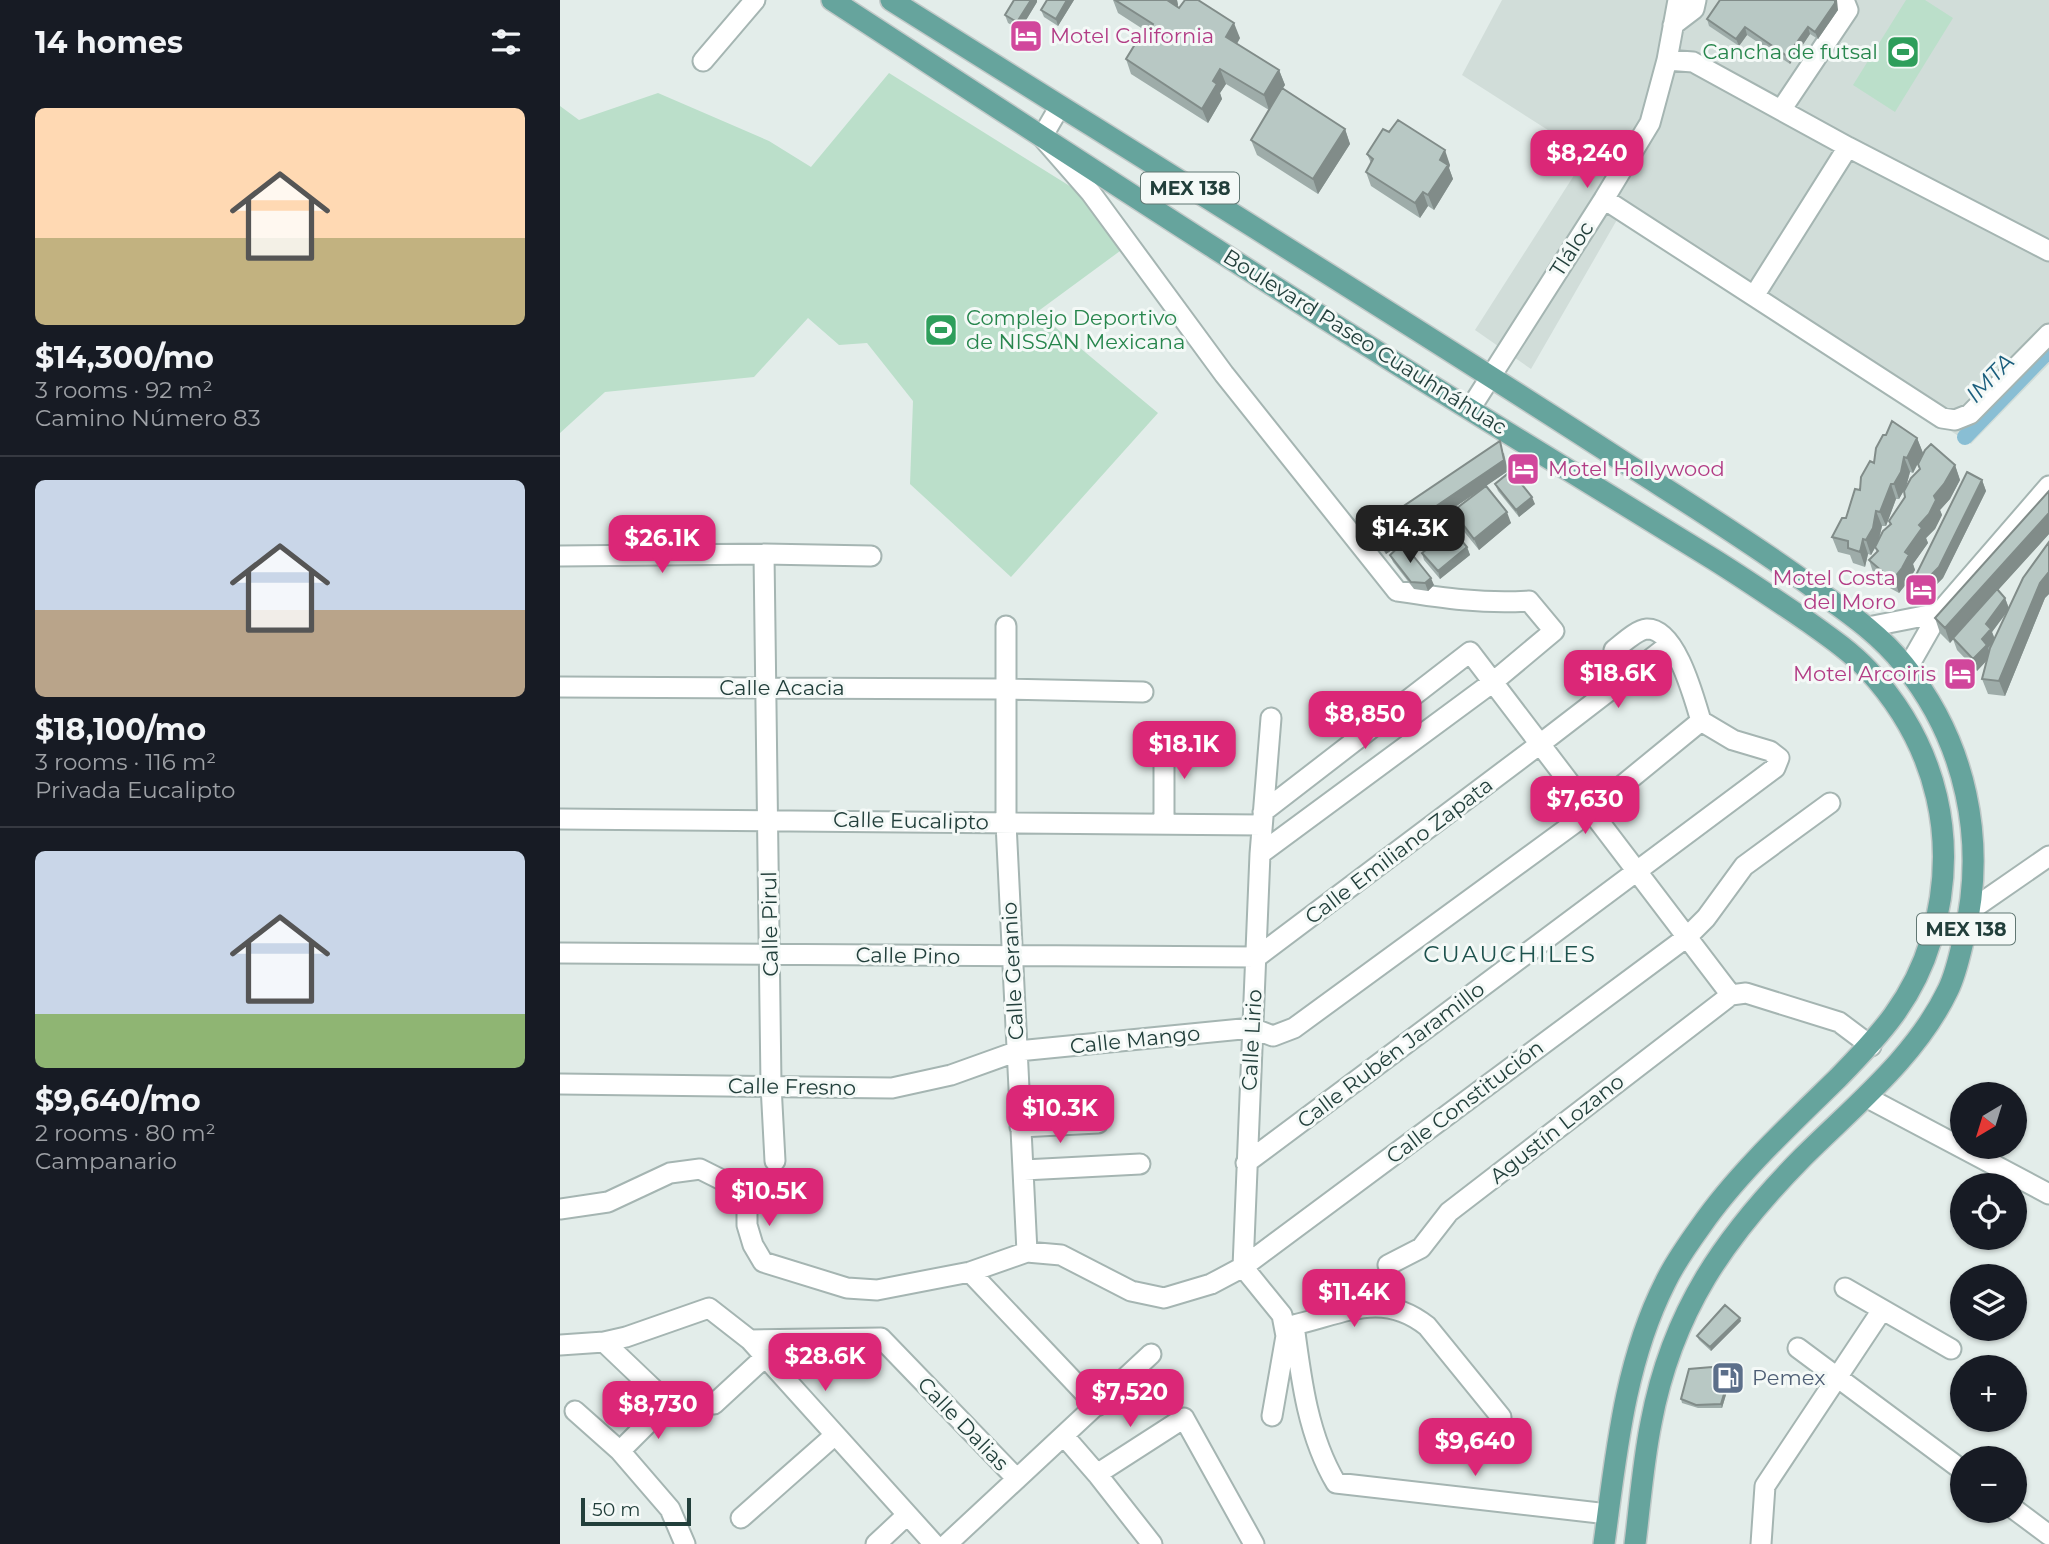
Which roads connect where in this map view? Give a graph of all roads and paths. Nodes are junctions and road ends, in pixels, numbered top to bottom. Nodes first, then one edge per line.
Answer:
1 (755, 0) edge
2 (832, 0) edge
3 (891, 0) edge
4 (1678, 0) edge
5 (1696, 0) edge
6 (1844, 0) edge
7 (1673, 25) junction
8 (1667, 60) junction
9 (703, 61) dead end
10 (1060, 106) junction
11 (1781, 110) junction
12 (1042, 136) junction
13 (1848, 147) junction
14 (1604, 199) junction
15 (2049, 251) edge
16 (1754, 296) junction
17 (2049, 334) edge
18 (1490, 376) junction
19 (1470, 409) junction
20 (2049, 486) edge
21 (764, 554) junction
22 (560, 556) edge
23 (871, 556) dead end
24 (1939, 612) junction
25 (1006, 626) dead end
26 (1868, 628) junction
27 (1670, 644) junction
28 (1614, 650) dead end
29 (1907, 669) junction
30 (1493, 681) junction
31 (560, 687) edge
32 (766, 688) junction
33 (1004, 689) junction
34 (1143, 692) dead end
35 (1272, 718) dead end
36 (1701, 721) junction
37 (1164, 738) dead end
38 (1541, 744) junction
39 (1830, 803) dead end
40 (1591, 811) junction
41 (560, 819) edge
42 (768, 819) junction
43 (1262, 819) junction
44 (1006, 823) junction
45 (1164, 823) junction
46 (1260, 854) junction
47 (2049, 856) edge
48 (1637, 871) junction
49 (1970, 910) junction
50 (1687, 937) junction
51 (560, 953) edge
52 (771, 954) junction
53 (1011, 957) junction
54 (1257, 957) junction
55 (1731, 995) junction
56 (1252, 1028) junction
57 (1871, 1046) junction
58 (1018, 1051) junction
59 (560, 1084) edge
60 (771, 1086) junction
61 (1866, 1097) junction
62 (1098, 1123) dead end
63 (1020, 1127) junction
64 (775, 1161) dead end
65 (1246, 1163) junction
66 (1140, 1164) dead end
67 (1024, 1170) junction
68 (2049, 1194) edge
69 (560, 1209) edge
70 (1027, 1252) junction
71 (1388, 1265) dead end
72 (1243, 1267) junction
73 (970, 1272) junction
74 (1845, 1288) dead end
75 (1882, 1310) junction
76 (750, 1340) junction
77 (604, 1342) junction
78 (560, 1345) edge
79 (1798, 1348) dead end
80 (1951, 1349) dead end
81 (1151, 1354) dead end
82 (765, 1356) junction
83 (1839, 1378) junction
84 (714, 1404) dead end
85 (1097, 1406) junction
86 (575, 1411) dead end
87 (1272, 1416) dead end
88 (1501, 1417) dead end
89 (835, 1435) junction
90 (1064, 1436) junction
91 (620, 1451) junction
92 (1950, 1460) edge
93 (1097, 1474) junction
94 (1017, 1479) junction
95 (907, 1514) junction
96 (1608, 1514) junction
97 (741, 1518) dead end
98 (2027, 1519) edge
99 (2049, 1535) edge
100 (685, 1544) edge
101 (876, 1544) edge
102 (934, 1544) edge
103 (947, 1544) edge
104 (1152, 1544) edge
105 (1254, 1544) edge
106 (1604, 1544) edge
107 (1635, 1544) edge
108 (1761, 1544) edge

1 - 9 street
2 - 12 main road, Boulevard Paseo Cuauhnáhuac / MEX 138
3 - 10 main road, Boulevard Paseo Cuauhnáhuac / MEX 138
4 - 7 street, Tláloc
5 - 7 street
6 - 11 street
7 - 8 street, Tláloc
8 - 11 street
8 - 14 street, Tláloc
10 - 12 street
10 - 18 main road, Boulevard Paseo Cuauhnáhuac / MEX 138
11 - 13 street
12 - 19 main road, Boulevard Paseo Cuauhnáhuac / MEX 138
12 - 30 street
13 - 15 street
13 - 16 street
14 - 16 street
14 - 18 street, Tláloc
16 - 17 street
18 - 19 street, Tláloc
18 - 26 main road, Boulevard Paseo Cuauhnáhuac / MEX 138
19 - 57 main road, Boulevard Paseo Cuauhnáhuac / MEX 138
20 - 24 street
21 - 22 street
21 - 23 street
21 - 32 street, Calle Pirul
24 - 26 street
24 - 29 street
25 - 33 street, Calle Geranio
26 - 29 main road, Boulevard Paseo Cuauhnáhuac / MEX 138
27 - 28 street
27 - 36 street
27 - 38 street, Calle Emiliano Zapata
29 - 49 main road, Boulevard Paseo Cuauhnáhuac / MEX 138
30 - 38 street
30 - 43 street
30 - 46 street
31 - 32 street, Calle Acacia
32 - 33 street, Calle Acacia
32 - 42 street, Calle Pirul
33 - 34 street, Calle Acacia
33 - 44 street, Calle Geranio
35 - 43 street, Calle Lirio
36 - 40 street, Calle Mango
36 - 48 street, Calle Rubén Jaramillo
37 - 45 street
38 - 40 street
38 - 54 street, Calle Emiliano Zapata
39 - 50 street, Calle Constitución
40 - 48 street
40 - 56 street, Calle Mango
41 - 42 street, Calle Eucalipto
42 - 44 street, Calle Eucalipto
42 - 52 street, Calle Pirul
43 - 45 street, Calle Eucalipto
43 - 46 street, Calle Lirio
44 - 45 street, Calle Eucalipto
44 - 53 street, Calle Geranio
46 - 54 street, Calle Lirio
47 - 49 street
48 - 50 street
48 - 65 street, Calle Rubén Jaramillo
49 - 61 main road, Boulevard Paseo Cuauhnáhuac / MEX 138
50 - 55 street
50 - 72 street, Calle Constitución
51 - 52 street, Calle Pino
52 - 53 street, Calle Pino
52 - 60 street, Calle Pirul
53 - 54 street, Calle Pino
53 - 58 street, Calle Geranio
54 - 56 street, Calle Lirio
55 - 57 street
55 - 71 street, Agustín Lozano
56 - 58 street, Calle Mango
56 - 65 street, Calle Lirio
57 - 96 main road, Boulevard Paseo Cuauhnáhuac / MEX 138
58 - 60 street, Calle Fresno
58 - 63 street, Calle Geranio
59 - 60 street, Calle Fresno
60 - 64 street, Calle Pirul
61 - 68 street
61 - 107 main road, Boulevard Paseo Cuauhnáhuac / MEX 138
62 - 63 street
63 - 67 street, Calle Geranio
65 - 72 street, Calle Lirio
66 - 67 street
67 - 70 street, Calle Geranio
69 - 73 street
70 - 72 street, Calle Constitución
70 - 73 street
72 - 87 street
73 - 85 street
74 - 75 street
75 - 80 street
75 - 83 street
76 - 77 street
76 - 82 street
76 - 94 street, Calle Dalias
77 - 78 street
77 - 91 street
79 - 83 street
81 - 85 street
82 - 84 street
82 - 89 street
83 - 92 street
83 - 108 street
85 - 90 street
86 - 91 street
88 - 96 street
89 - 95 street
89 - 97 street
90 - 93 street
90 - 94 street
91 - 100 street
93 - 104 street
93 - 105 street
94 - 103 street
95 - 101 street
95 - 102 street
96 - 106 main road, Boulevard Paseo Cuauhnáhuac / MEX 138
98 - 99 street

